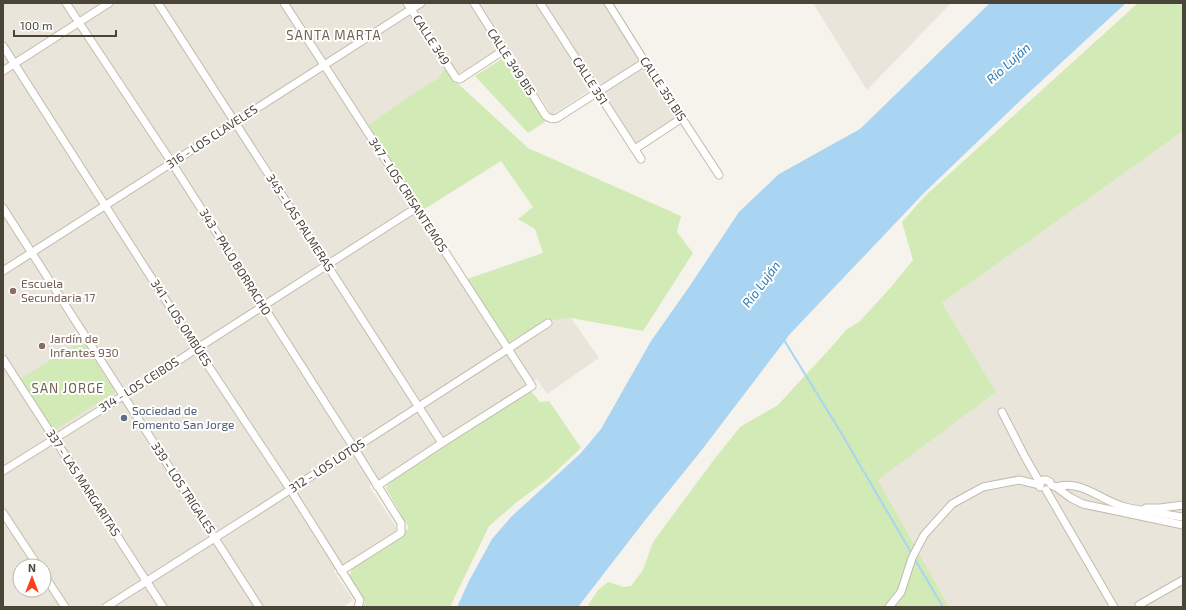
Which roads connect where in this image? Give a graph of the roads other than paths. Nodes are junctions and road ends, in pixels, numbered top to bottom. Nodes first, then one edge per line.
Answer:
1 (66, 3) edge
2 (109, 3) edge
3 (158, 3) edge
4 (284, 3) edge
5 (421, 3) edge
6 (474, 3) edge
7 (540, 3) edge
8 (608, 3) edge
9 (409, 6) edge
10 (79, 22) junction
11 (3, 46) edge
12 (504, 50) junction
13 (645, 62) junction
14 (14, 64) junction
15 (324, 66) junction
16 (3, 71) edge
17 (597, 92) junction
18 (682, 118) junction
19 (235, 122) junction
20 (635, 149) junction
21 (641, 159) dead end
22 (172, 163) junction
23 (719, 175) dead end
24 (106, 205) junction
25 (3, 208) edge
26 (416, 208) junction
27 (31, 253) junction
28 (327, 265) junction
29 (3, 271) edge
30 (263, 306) junction
31 (548, 323) dead end
32 (507, 348) junction
33 (196, 349) junction
34 (3, 359) edge
35 (123, 396) junction
36 (419, 406) junction
37 (1002, 412) dead end
38 (54, 439) junction
39 (442, 442) junction
40 (354, 448) junction
41 (3, 471) edge
42 (1040, 484) junction
43 (377, 486) junction
44 (1051, 488) junction
45 (290, 489) junction
46 (1183, 505) edge
47 (1125, 510) junction
48 (3, 513) edge
49 (1183, 517) edge
50 (1183, 526) edge
51 (215, 537) junction
52 (33, 558) edge
53 (341, 571) junction
54 (1183, 580) edge
55 (146, 581) junction
56 (52, 587) edge
57 (359, 603) edge
58 (1139, 605) dead end
59 (65, 607) edge
60 (106, 607) edge
61 (163, 607) edge
62 (259, 607) edge
63 (889, 607) edge
64 (1114, 607) edge

1 - 10 street, 343 - PALO BORRACHO
2 - 10 street
3 - 19 street, 345 - LAS PALMERAS
4 - 15 street, 347 - LOS CRISANTEMOS
5 - 9 street, 316 - LOS CLAVELES
6 - 12 street, CALLE 349 BIS
7 - 17 street, CALLE 351
8 - 13 street, CALLE 351 BIS
9 - 12 street, CALLE 349
9 - 15 street, 316 - LOS CLAVELES
10 - 14 street
10 - 22 street, 343 - PALO BORRACHO
11 - 14 street, 341 - LOS OMBÚES
12 - 17 street, CALLE 349 BIS
13 - 17 street
13 - 18 street, CALLE 351 BIS
14 - 16 street
14 - 24 street, 341 - LOS OMBÚES
15 - 19 street, 316 - LOS CLAVELES
15 - 26 street, 347 - LOS CRISANTEMOS
17 - 20 street, CALLE 351
18 - 20 street
18 - 23 street, CALLE 351 BIS
19 - 22 street, 316 - LOS CLAVELES
19 - 28 street, 345 - LAS PALMERAS
20 - 21 street, CALLE 351
22 - 24 street, 316 - LOS CLAVELES
22 - 30 street, 343 - PALO BORRACHO
24 - 27 street, 316 - LOS CLAVELES
24 - 33 street, 341 - LOS OMBÚES
25 - 27 street, 339 - LOS TRIGALES
26 - 28 street, 314 - LOS CEIBOS
26 - 32 street, 347 - LOS CRISANTEMOS
27 - 29 street, 316 - LOS CLAVELES
27 - 35 street, 339 - LOS TRIGALES
28 - 30 street, 314 - LOS CEIBOS
28 - 36 street, 345 - LAS PALMERAS
30 - 33 street, 314 - LOS CEIBOS
30 - 40 street, 343 - PALO BORRACHO
31 - 32 street, 312 - LOS LOTOS
32 - 36 street, 312 - LOS LOTOS
32 - 39 street, 347 - LOS CRISANTEMOS
33 - 35 street, 314 - LOS CEIBOS
33 - 45 street, 341 - LOS OMBÚES
34 - 38 street, 337 - LAS MARGARITAS
35 - 38 street, 314 - LOS CEIBOS
35 - 51 street, 339 - LOS TRIGALES
36 - 39 street, 345 - LAS PALMERAS
36 - 40 street, 312 - LOS LOTOS
37 - 42 street
38 - 41 street, 314 - LOS CEIBOS
38 - 55 street, 337 - LAS MARGARITAS
39 - 43 street
40 - 43 street, 343 - PALO BORRACHO
40 - 45 street, 312 - LOS LOTOS
42 - 44 street
42 - 63 street
43 - 53 street, 343 - PALO BORRACHO
44 - 47 street
44 - 47 street
44 - 64 street
45 - 51 street, 312 - LOS LOTOS
45 - 53 street, 341 - LOS OMBÚES
46 - 47 street
47 - 49 street
47 - 50 street
48 - 52 street
51 - 55 street, 312 - LOS LOTOS
51 - 62 street, 339 - LOS TRIGALES
53 - 57 street, 341 - LOS OMBÚES
54 - 58 street
55 - 60 street, 312 - LOS LOTOS
55 - 61 street, 337 - LAS MARGARITAS
56 - 59 street

